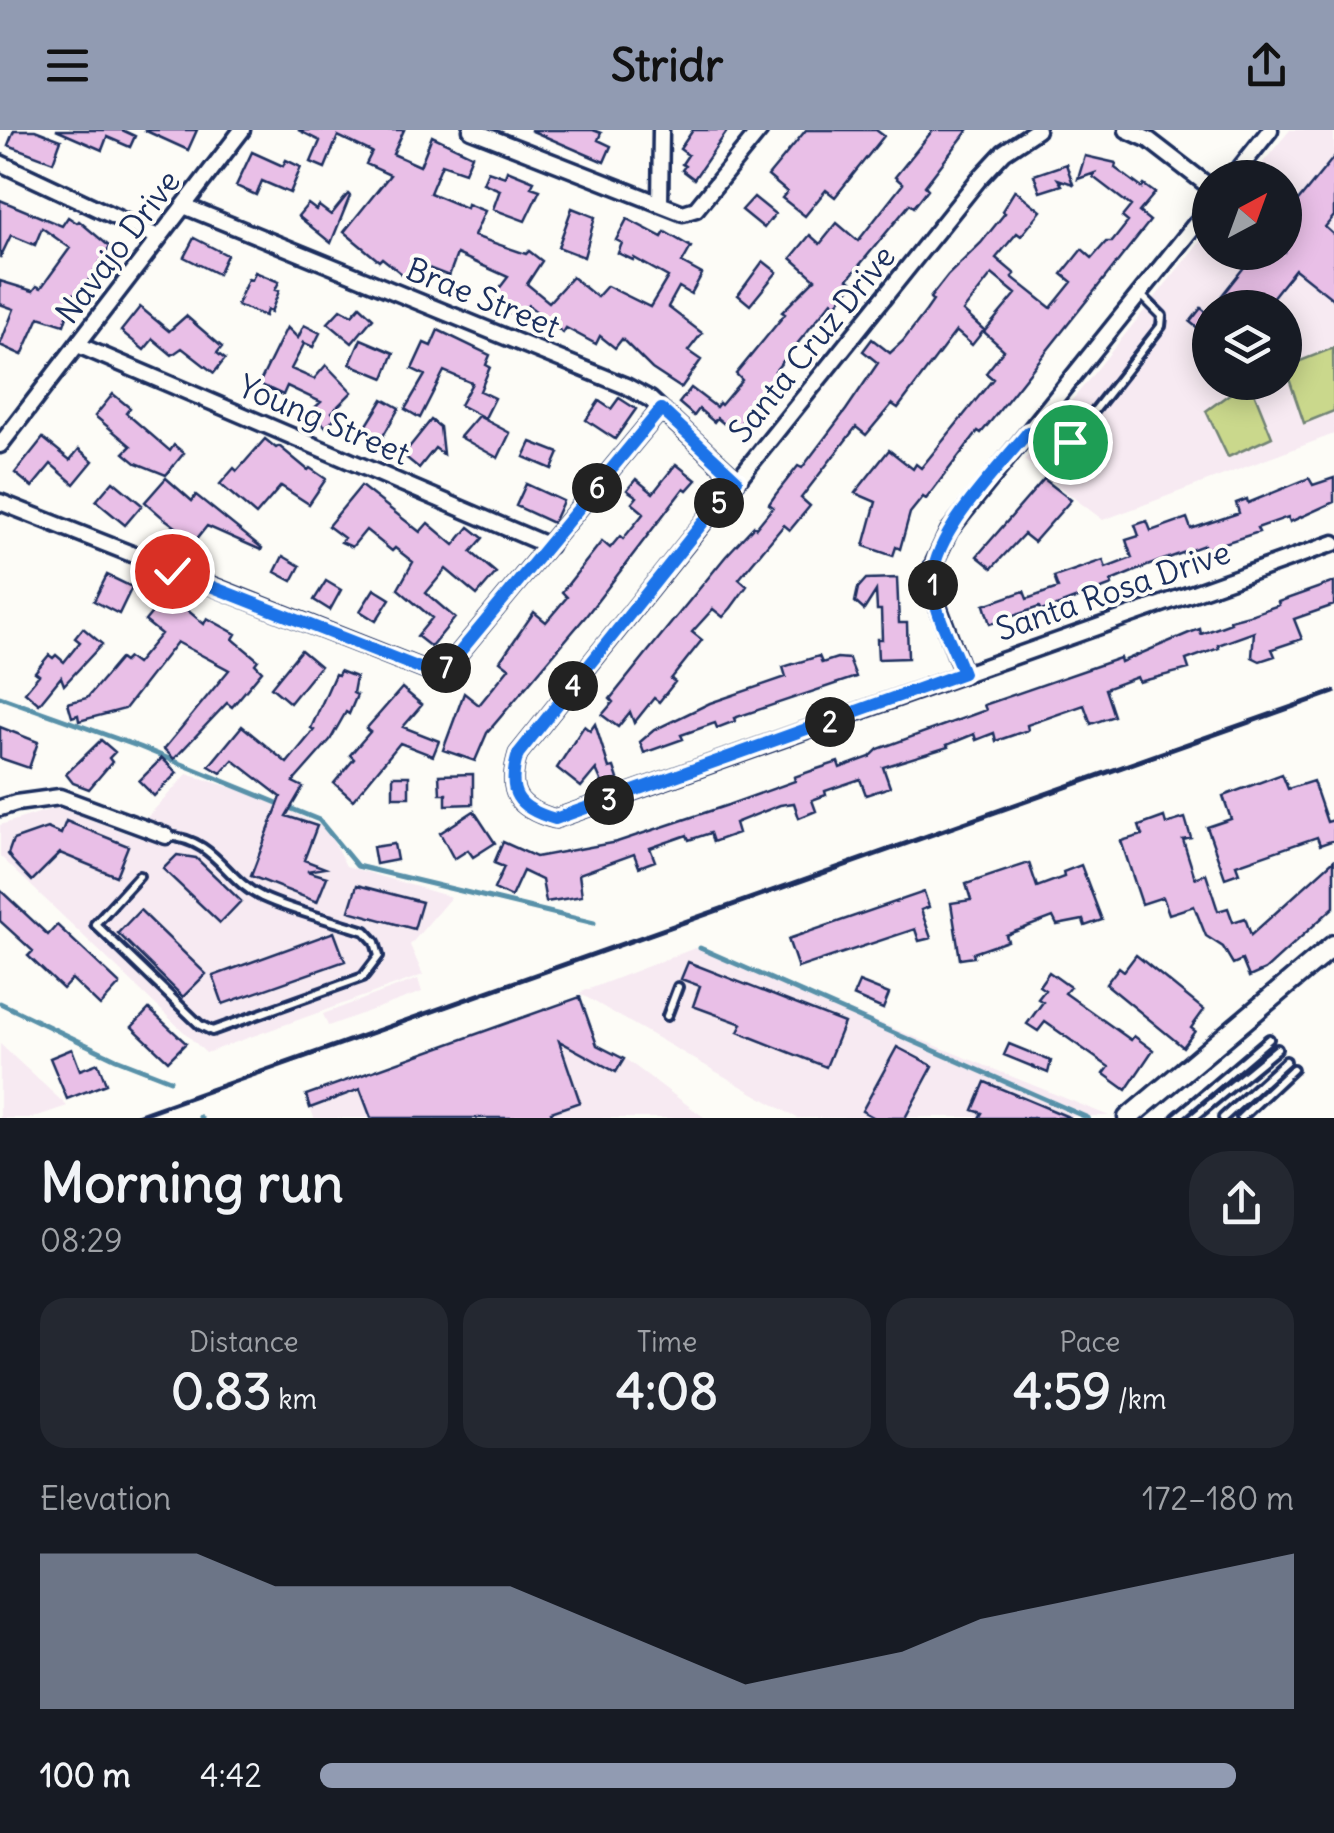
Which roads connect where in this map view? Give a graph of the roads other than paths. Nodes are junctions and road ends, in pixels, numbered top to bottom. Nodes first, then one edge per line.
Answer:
1 (242, 130) edge
2 (474, 130) edge
3 (661, 130) edge
4 (760, 130) edge
5 (1037, 130) edge
6 (1127, 130) edge
7 (1270, 130) edge
8 (1246, 160) edge
9 (0, 163) edge
10 (1192, 173) edge
11 (660, 204) junction
12 (184, 206) junction
13 (1192, 228) edge
14 (158, 237) junction
15 (1139, 293) junction
16 (78, 345) junction
17 (661, 409) junction
18 (1028, 432) junction
19 (0, 445) edge
20 (737, 480) junction
21 (0, 502) edge
22 (1334, 542) edge
23 (550, 546) junction
24 (963, 673) junction
25 (517, 799) joint
26 (0, 808) edge
27 (166, 836) joint
28 (139, 876) dead end
29 (1334, 945) edge
30 (678, 988) dead end
31 (667, 1016) dead end
32 (1269, 1039) dead end
33 (1277, 1049) dead end
34 (1286, 1061) dead end
35 (1293, 1069) dead end
36 (1128, 1118) edge
37 (1176, 1118) edge
38 (1193, 1118) edge
39 (1223, 1118) edge
40 (1241, 1118) edge

1 - 12 street, Navajo Drive
2 - 11 street
3 - 11 street
4 - 11 street
5 - 20 street, Santa Cruz Drive
6 - 10 street
7 - 8 street
9 - 14 street
12 - 14 street, Navajo Drive
12 - 17 street, Brae Street
13 - 15 street
14 - 16 street, Navajo Drive
15 - 18 street
15 - 18 lane
16 - 19 street, Navajo Drive
16 - 23 street, Young Street
17 - 20 street, Brae Street
17 - 23 street
18 - 24 street
20 - 25 street, Santa Cruz Drive
21 - 23 street
22 - 24 street, Santa Rosa Drive
24 - 25 street, Santa Rosa Drive
26 - 27 street
27 - 28 lane
29 - 36 street
30 - 31 lane
32 - 37 lane
33 - 38 lane
34 - 39 lane
35 - 40 lane

